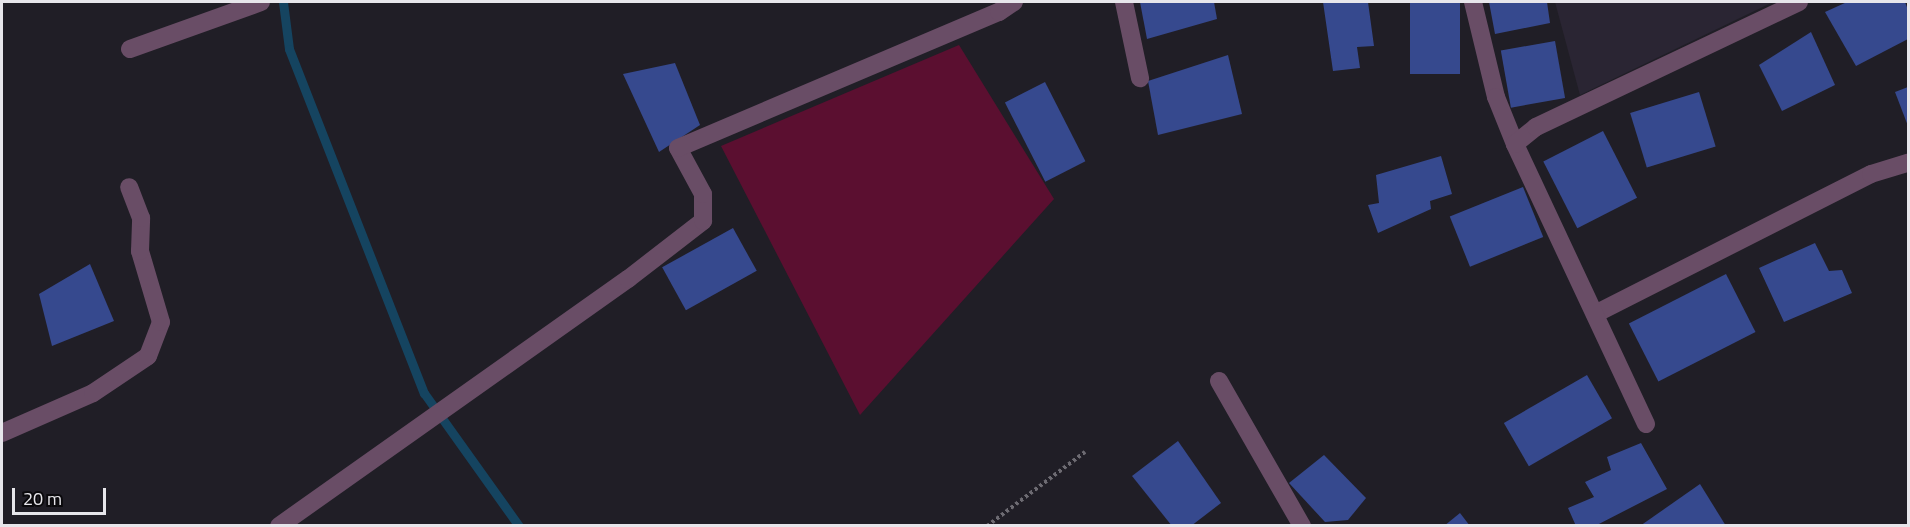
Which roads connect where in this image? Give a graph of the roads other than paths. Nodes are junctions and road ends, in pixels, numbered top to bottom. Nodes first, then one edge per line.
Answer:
1 (261, 2) edge
2 (1014, 2) edge
3 (1124, 2) edge
4 (1473, 2) edge
5 (1799, 2) edge
6 (130, 49) dead end
7 (1140, 78) dead end
8 (1515, 144) junction
9 (1908, 163) edge
10 (129, 187) dead end
11 (1595, 314) junction
12 (1219, 381) dead end
13 (1646, 424) dead end
14 (2, 433) edge
15 (279, 525) edge
16 (1302, 525) edge

1 - 6 street
2 - 15 street
3 - 7 street
4 - 8 street
5 - 8 street
8 - 11 street
9 - 11 street
10 - 14 street
11 - 13 street
12 - 16 street

